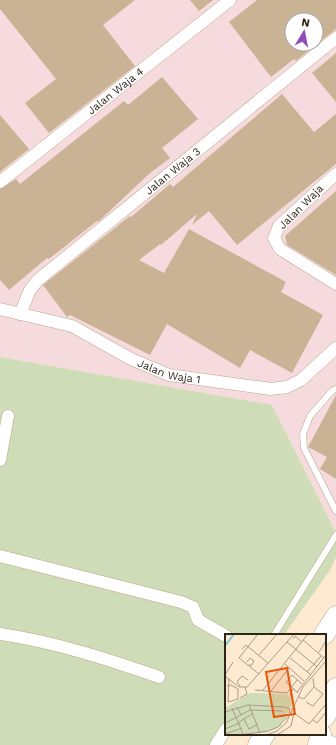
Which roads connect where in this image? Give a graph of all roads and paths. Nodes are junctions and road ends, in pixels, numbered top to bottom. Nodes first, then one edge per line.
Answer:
1 (230, 0) edge
2 (336, 38) edge
3 (336, 174) edge
4 (0, 182) edge
5 (336, 284) edge
6 (0, 309) edge
7 (20, 314) junction
8 (336, 348) edge
9 (336, 389) edge
10 (8, 416) dead end
11 (0, 460) edge
12 (336, 511) edge
13 (336, 535) edge
14 (0, 556) edge
15 (336, 616) edge
16 (0, 634) edge
17 (275, 634) edge
18 (325, 634) edge
19 (225, 635) edge
20 (159, 677) dead end
21 (336, 688) edge
22 (326, 714) edge
23 (225, 731) edge
24 (216, 745) edge

1 - 4 street, Jalan Waja 4
2 - 7 street, Jalan Waja 3
3 - 5 street, Jalan Waja
6 - 7 street, Jalan Waja 1
7 - 8 street, Jalan Waja 1
9 - 12 lane
10 - 11 street
13 - 17 lane
14 - 19 street
15 - 18 highway
16 - 20 street
21 - 22 highway
23 - 24 street

